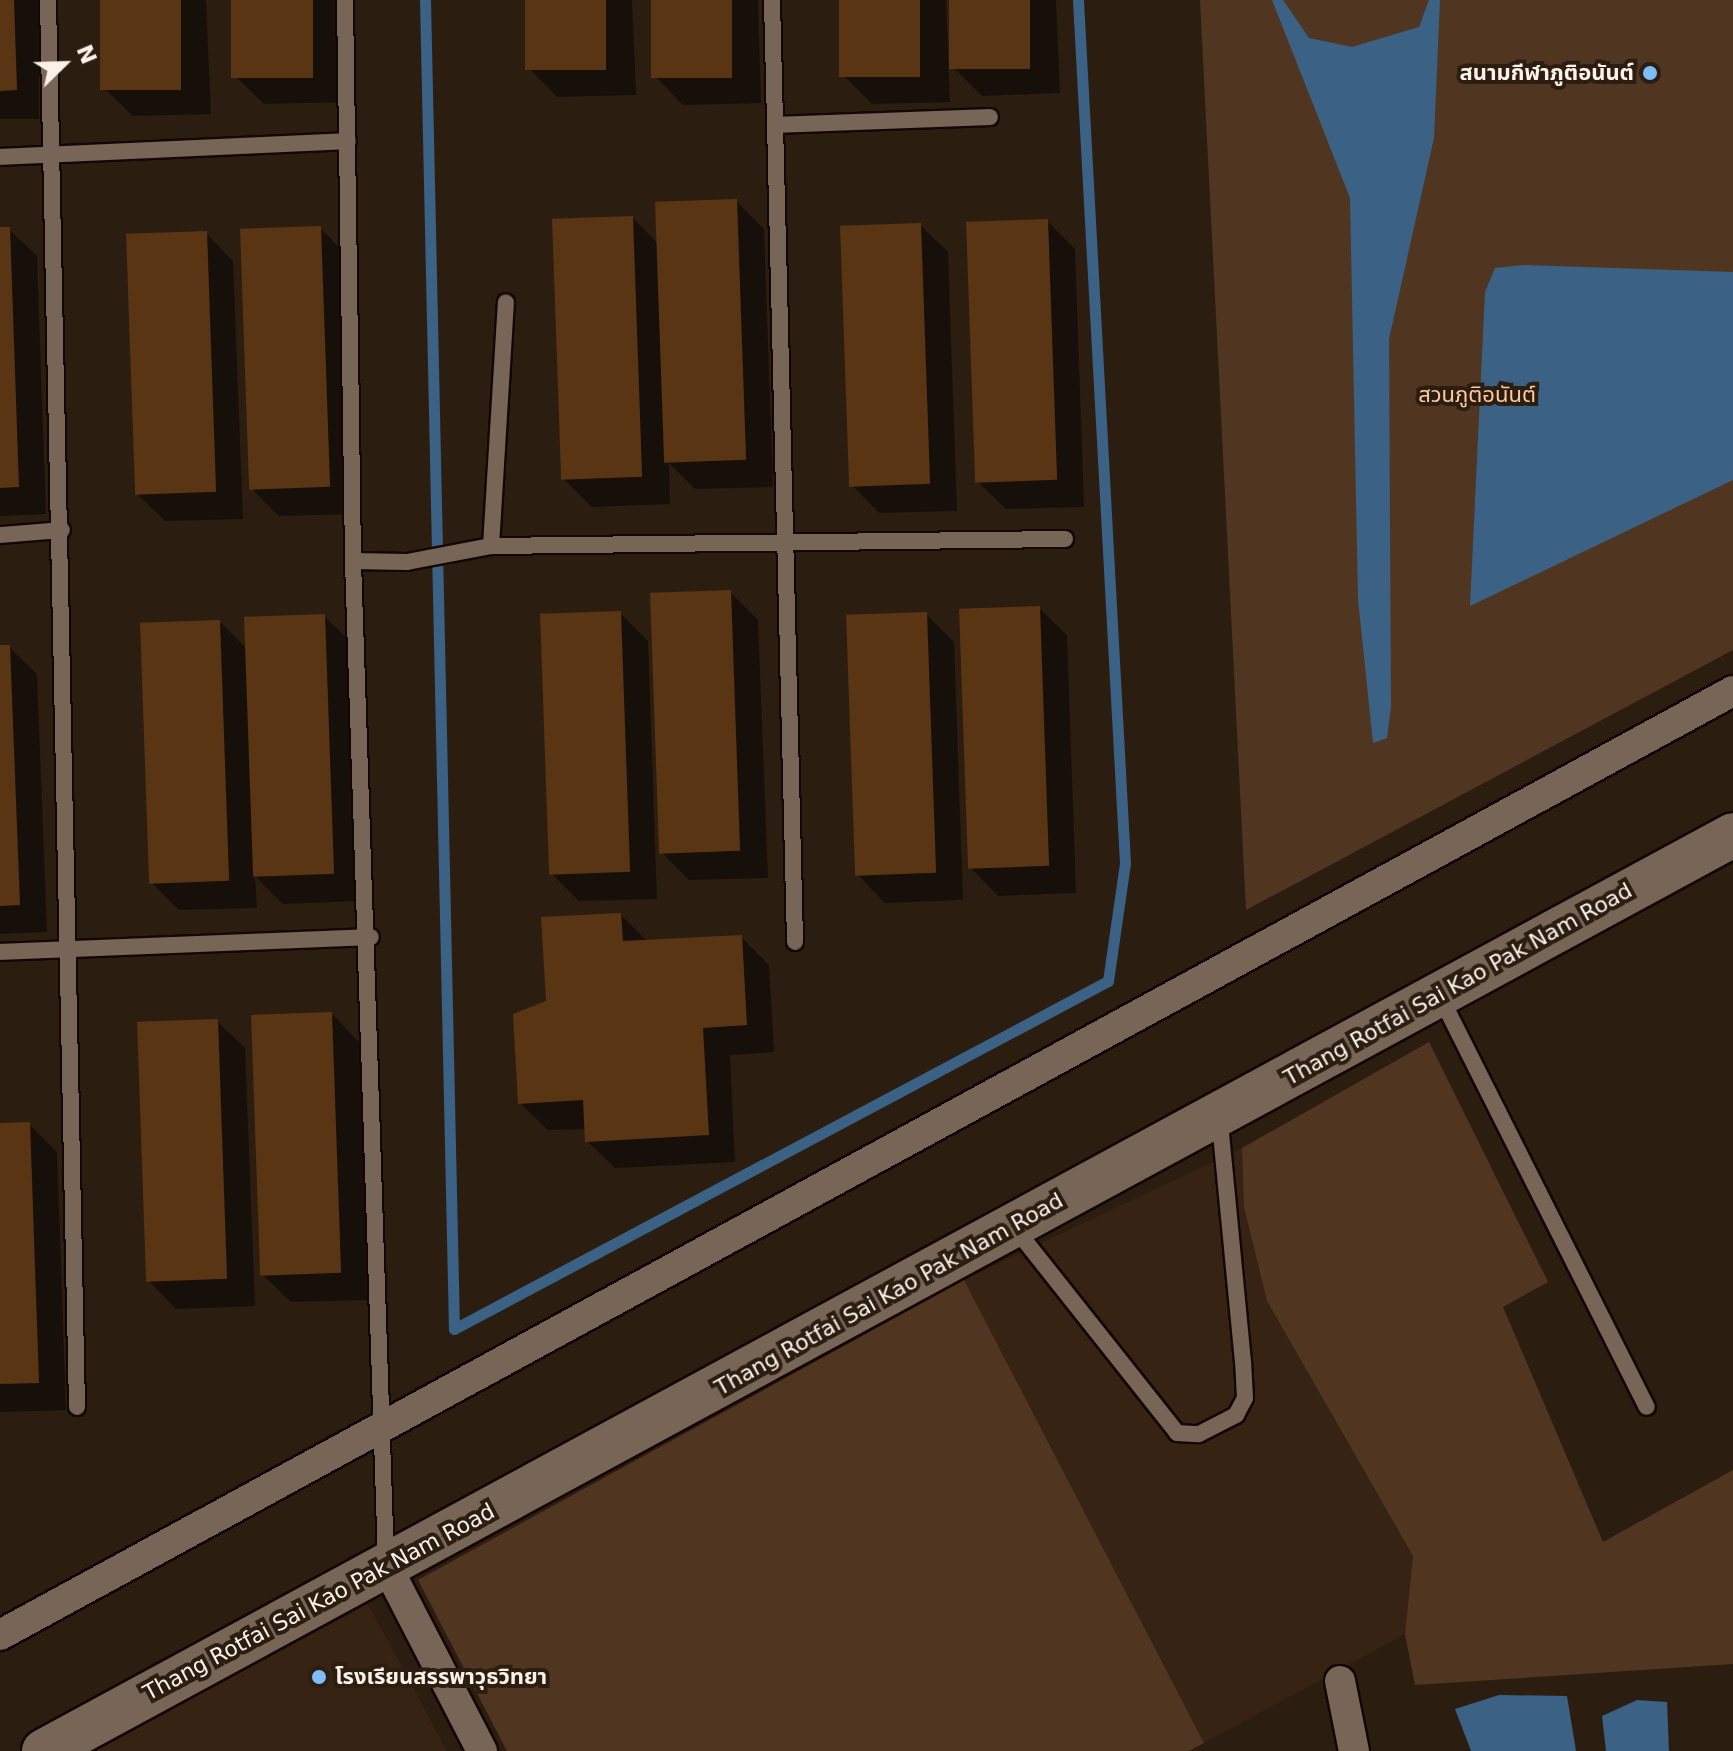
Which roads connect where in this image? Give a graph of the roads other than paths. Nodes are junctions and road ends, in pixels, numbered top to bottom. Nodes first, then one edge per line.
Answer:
1 (48, 0) edge
2 (345, 0) edge
3 (772, 0) edge
4 (990, 117) dead end
5 (775, 125) junction
6 (348, 141) junction
7 (51, 156) junction
8 (0, 157) edge
9 (506, 302) dead end
10 (62, 530) junction
11 (0, 535) edge
12 (1065, 539) dead end
13 (785, 543) junction
14 (491, 546) junction
15 (353, 561) junction
16 (1733, 691) edge
17 (1733, 835) edge
18 (371, 937) junction
19 (795, 942) dead end
20 (71, 950) junction
21 (0, 952) edge
22 (1439, 994) junction
23 (1219, 1114) junction
24 (1013, 1225) junction
25 (77, 1407) dead end
26 (1647, 1407) dead end
27 (381, 1431) junction
28 (386, 1565) junction
29 (0, 1635) edge
30 (1340, 1681) dead end
31 (44, 1751) edge
32 (482, 1751) edge
33 (1354, 1751) edge

1 - 7 lane
2 - 6 lane
3 - 5 lane
4 - 5 lane
5 - 13 lane
6 - 7 lane
6 - 15 lane
7 - 8 lane
7 - 10 lane
9 - 14 lane
10 - 11 lane
10 - 20 lane
12 - 13 lane
13 - 14 lane
13 - 19 lane
14 - 15 lane
15 - 18 lane
16 - 27 street
17 - 22 main road, Thang Rotfai Sai Kao Pak Nam Road
18 - 20 lane
18 - 27 lane
20 - 21 lane
20 - 25 lane
22 - 23 main road, Thang Rotfai Sai Kao Pak Nam Road
22 - 26 lane
23 - 24 main road, Thang Rotfai Sai Kao Pak Nam Road
23 - 24 lane
24 - 28 main road, Thang Rotfai Sai Kao Pak Nam Road
27 - 28 lane
27 - 29 street
28 - 31 main road, Thang Rotfai Sai Kao Pak Nam Road
28 - 32 street
30 - 33 street

